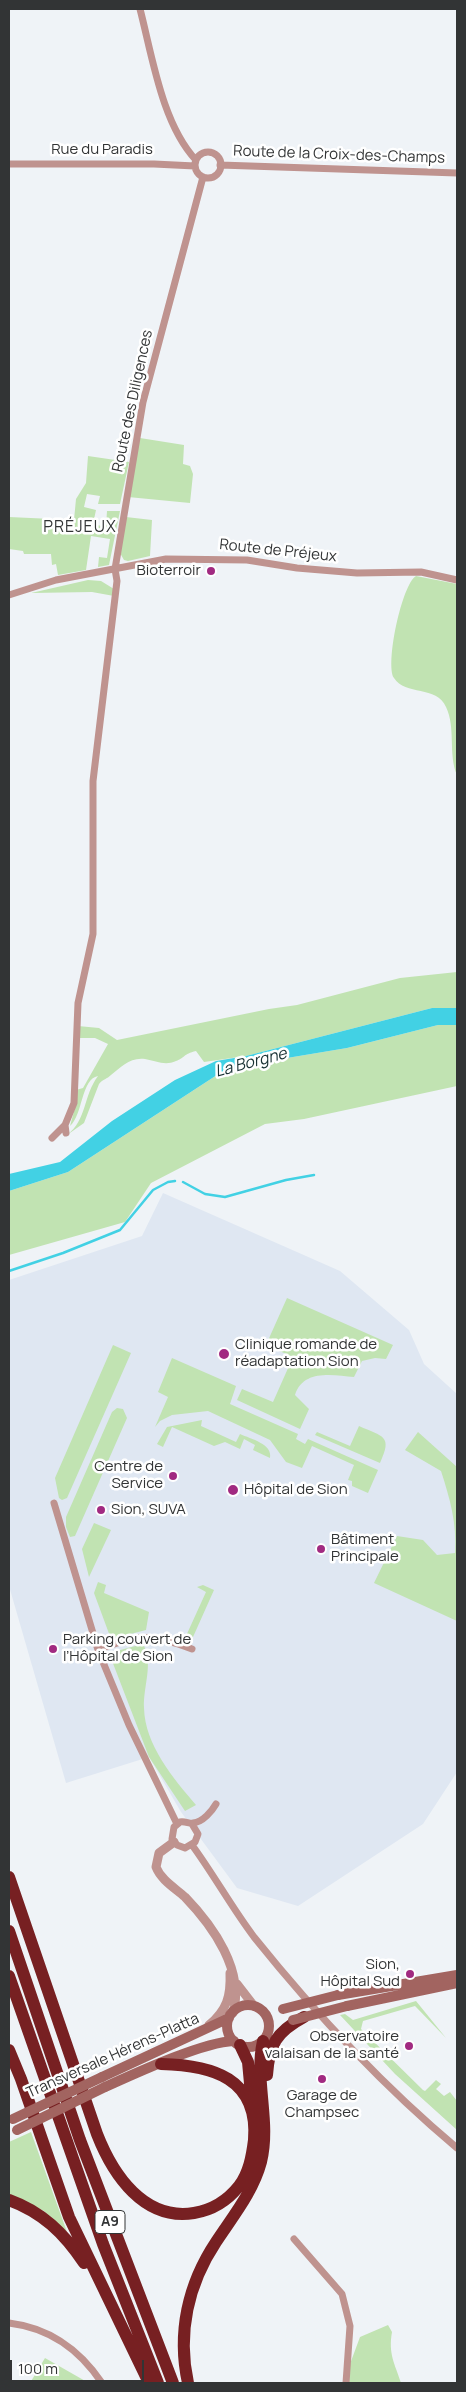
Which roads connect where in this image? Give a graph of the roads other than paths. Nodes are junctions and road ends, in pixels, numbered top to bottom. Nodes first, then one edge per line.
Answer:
1 (140, 9) edge
2 (196, 163) junction
3 (9, 164) edge
4 (220, 165) junction
5 (457, 173) edge
6 (203, 177) junction
7 (115, 570) junction
8 (457, 580) edge
9 (9, 595) edge
10 (52, 1138) dead end
11 (54, 1502) dead end
12 (98, 1650) junction
13 (192, 1650) dead end
14 (216, 1804) dead end
15 (177, 1824) junction
16 (192, 1824) junction
17 (174, 1842) junction
18 (192, 1845) junction
19 (9, 1877) edge
20 (9, 1931) edge
21 (230, 1965) junction
22 (457, 1975) edge
23 (9, 1976) edge
24 (237, 1984) junction
25 (457, 1984) edge
26 (258, 2009) junction
27 (231, 2015) junction
28 (297, 2020) junction
29 (200, 2033) junction
30 (266, 2037) junction
31 (237, 2043) junction
32 (9, 2050) edge
33 (161, 2064) junction
34 (104, 2082) junction
35 (258, 2107) junction
36 (11, 2120) edge
37 (13, 2133) edge
38 (457, 2148) edge
39 (9, 2200) edge
40 (294, 2239) dead end
41 (111, 2305) junction
42 (9, 2323) edge
43 (102, 2383) edge
44 (149, 2383) edge
45 (158, 2383) edge
46 (173, 2383) edge
47 (188, 2383) edge
48 (346, 2383) edge

1 - 2 street
2 - 3 street, Rue du Paradis
2 - 4 street
2 - 6 street
4 - 5 street, Route de la Croix-des-Champs
4 - 6 street
6 - 7 street, Route des Diligences
7 - 8 street, Route de Préjeux
7 - 9 street, Route de Préjeux
7 - 10 street, Route des Diligences
11 - 12 street
12 - 13 street
12 - 15 street
14 - 16 street
15 - 16 street
15 - 17 street
16 - 18 street
17 - 18 street
17 - 21 street
18 - 38 street
19 - 35 highway
20 - 46 highway, A9
21 - 24 street
21 - 29 street
22 - 26 main road, bridge
23 - 45 highway, A9
24 - 26 street
24 - 27 street
25 - 28 main road, bridge
26 - 27 main road
26 - 30 main road
27 - 29 main road, Transversale Hérens-Platta
27 - 31 main road
28 - 30 main road
28 - 35 highway
29 - 34 main road, Transversale Hérens-Platta
30 - 31 main road
30 - 35 highway
31 - 33 main road, Transversale Hérens-Platta
31 - 35 highway
32 - 41 highway
33 - 34 main road, Transversale Hérens-Platta
33 - 35 highway
34 - 36 main road, Transversale Hérens-Platta, bridge
34 - 37 main road, Transversale Hérens-Platta, bridge
35 - 47 highway
39 - 41 highway
40 - 48 street
41 - 44 highway
42 - 43 street

